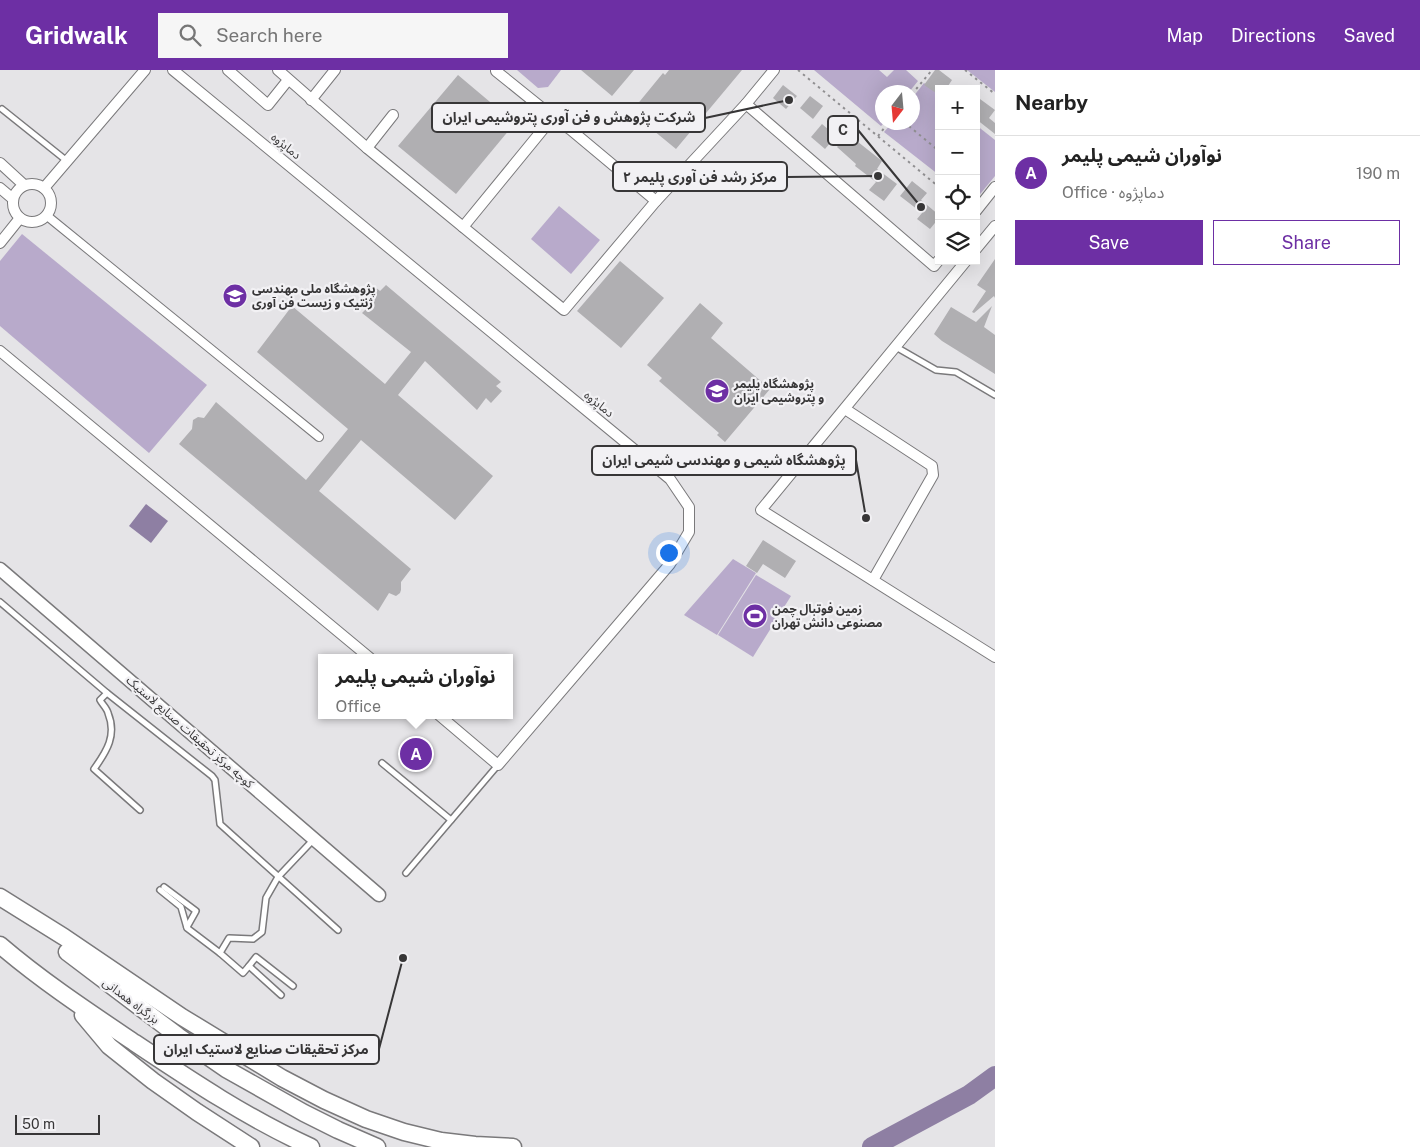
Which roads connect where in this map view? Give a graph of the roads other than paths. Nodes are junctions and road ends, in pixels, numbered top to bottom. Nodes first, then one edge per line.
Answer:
1 (145, 70) edge
2 (173, 70) edge
3 (228, 70) edge
4 (278, 70) edge
5 (335, 70) edge
6 (497, 70) edge
7 (774, 70) edge
8 (288, 80) junction
9 (311, 100) junction
10 (746, 104) junction
11 (2, 109) dead end
12 (393, 115) dead end
13 (553, 117) junction
14 (367, 148) junction
15 (68, 161) junction
16 (0, 163) edge
17 (24, 185) junction
18 (995, 187) edge
19 (0, 188) edge
20 (44, 188) junction
21 (13, 199) junction
22 (656, 201) junction
23 (980, 206) edge
24 (46, 215) junction
25 (20, 218) junction
26 (995, 226) edge
27 (463, 227) junction
28 (0, 242) edge
29 (980, 244) edge
30 (935, 265) edge
31 (963, 265) edge
32 (896, 347) junction
33 (0, 351) edge
34 (995, 395) edge
35 (844, 409) junction
36 (319, 437) dead end
37 (0, 569) edge
38 (873, 580) junction
39 (0, 602) edge
40 (992, 651) edge
41 (365, 654) edge
42 (107, 693) junction
43 (444, 719) edge
44 (382, 763) dead end
45 (498, 764) junction
46 (140, 810) dead end
47 (451, 820) junction
48 (314, 839) junction
49 (406, 873) dead end
50 (278, 877) junction
51 (379, 895) dead end
52 (0, 898) edge
53 (187, 928) junction
54 (338, 930) dead end
55 (0, 945) edge
56 (220, 953) junction
57 (248, 966) junction
58 (293, 986) dead end
59 (281, 995) dead end
60 (68, 998) junction
61 (251, 1147) edge
62 (311, 1147) edge
63 (377, 1147) edge
64 (513, 1147) edge

1 - 15 street
2 - 45 street, دماپژوه
3 - 8 street
4 - 8 street
5 - 9 street
6 - 13 street
7 - 10 street
8 - 9 street
9 - 14 street
10 - 22 street
10 - 30 street
11 - 15 lane
12 - 14 street
13 - 22 street
13 - 27 street
14 - 27 street
15 - 20 street
16 - 17 street
17 - 20 street
17 - 21 street
18 - 23 street
19 - 21 street
20 - 24 street
21 - 25 street
22 - 27 street
24 - 25 street
24 - 36 street
25 - 28 street
26 - 29 street
31 - 32 street
32 - 34 lane
32 - 35 street
33 - 41 street
35 - 38 street
35 - 38 street
37 - 48 street, کوچه مرکز تحقیقات صنایع لاستیک
38 - 40 street
39 - 42 lane
42 - 46 lane
42 - 50 lane
43 - 45 street
44 - 47 lane
45 - 47 lane
47 - 49 lane
48 - 50 lane
48 - 51 street, کوچه مرکز تحقیقات صنایع لاستیک
50 - 54 lane
50 - 56 lane
52 - 63 highway, بزرگراه همدانی
52 - 64 highway
53 - 53 lane
53 - 56 lane
55 - 60 highway
56 - 57 lane
57 - 58 lane
57 - 59 lane
60 - 61 highway
60 - 62 highway

